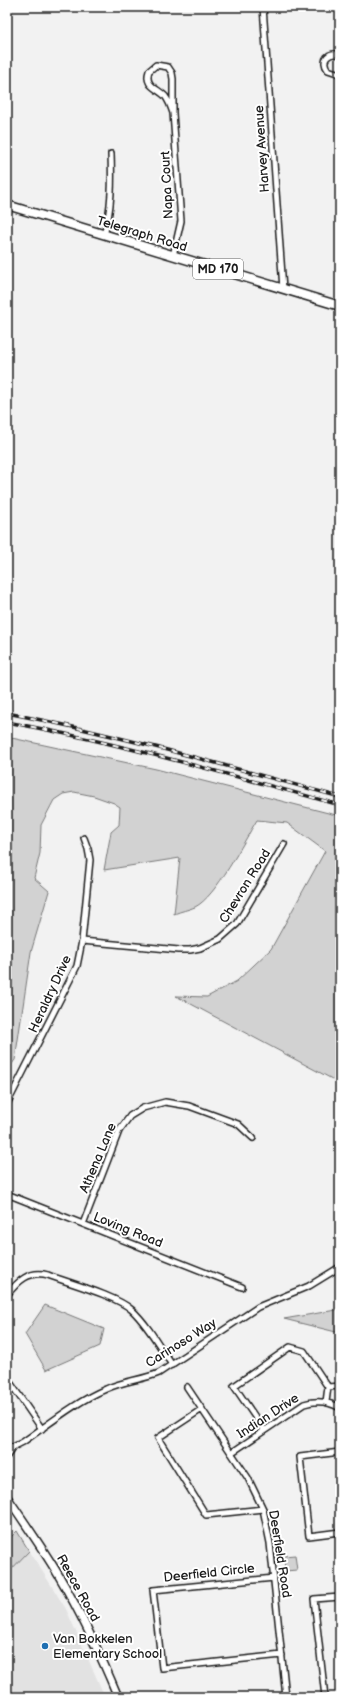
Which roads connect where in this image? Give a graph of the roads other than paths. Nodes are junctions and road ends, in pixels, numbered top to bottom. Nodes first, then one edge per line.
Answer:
1 (263, 7) edge
2 (340, 55) edge
3 (340, 74) edge
4 (173, 113) junction
5 (111, 154) dead end
6 (7, 205) edge
7 (104, 235) junction
8 (173, 256) junction
9 (283, 289) junction
10 (340, 306) edge
11 (84, 838) dead end
12 (284, 844) dead end
13 (82, 941) junction
14 (7, 1104) edge
15 (253, 1138) dead end
16 (7, 1194) edge
17 (83, 1224) junction
18 (340, 1267) edge
19 (242, 1287) dead end
20 (7, 1295) edge
21 (172, 1365) junction
22 (7, 1378) edge
23 (340, 1386) edge
24 (187, 1387) dead end
25 (328, 1387) junction
26 (326, 1402) junction
27 (340, 1408) edge
28 (202, 1409) junction
29 (42, 1429) junction
30 (264, 1430) junction
31 (13, 1447) junction
32 (7, 1448) edge
33 (340, 1452) edge
34 (231, 1453) junction
35 (7, 1456) edge
36 (7, 1497) edge
37 (263, 1509) junction
38 (340, 1532) edge
39 (274, 1578) junction
40 (340, 1597) edge
41 (282, 1655) junction
42 (118, 1697) edge
43 (286, 1697) edge
44 (325, 1697) edge

1 - 9 street, Harvey Avenue
2 - 3 street
4 - 4 street, Napa Court
4 - 8 street, Napa Court
5 - 7 street
6 - 7 main road, Telegraph Road / MD 170
7 - 8 main road, Telegraph Road / MD 170
8 - 9 main road, Telegraph Road / MD 170
9 - 10 main road, Telegraph Road / MD 170
11 - 13 street, Heraldry Drive
12 - 13 street, Chevron Road
13 - 14 street, Heraldry Drive
15 - 17 street, Athena Lane
16 - 17 street, Loving Road
17 - 19 street, Loving Road
18 - 21 street, Carinoso Way
20 - 21 street
21 - 29 street, Carinoso Way
22 - 29 street
23 - 25 street
24 - 28 street, Deerfield Road
25 - 26 street
25 - 30 street
26 - 27 street, Indian Drive
26 - 30 street, Indian Drive
28 - 34 street, Deerfield Road
28 - 37 street
29 - 31 street, Carinoso Way
30 - 34 street, Indian Drive
31 - 32 street, Carinoso Way
31 - 35 street, Carinoso Way
33 - 38 street
34 - 37 street, Deerfield Road
36 - 42 main road, Reece Road
37 - 39 street, Deerfield Road
39 - 41 street, Deerfield Road
39 - 41 street, Deerfield Circle
40 - 44 street
41 - 43 street, Deerfield Road

